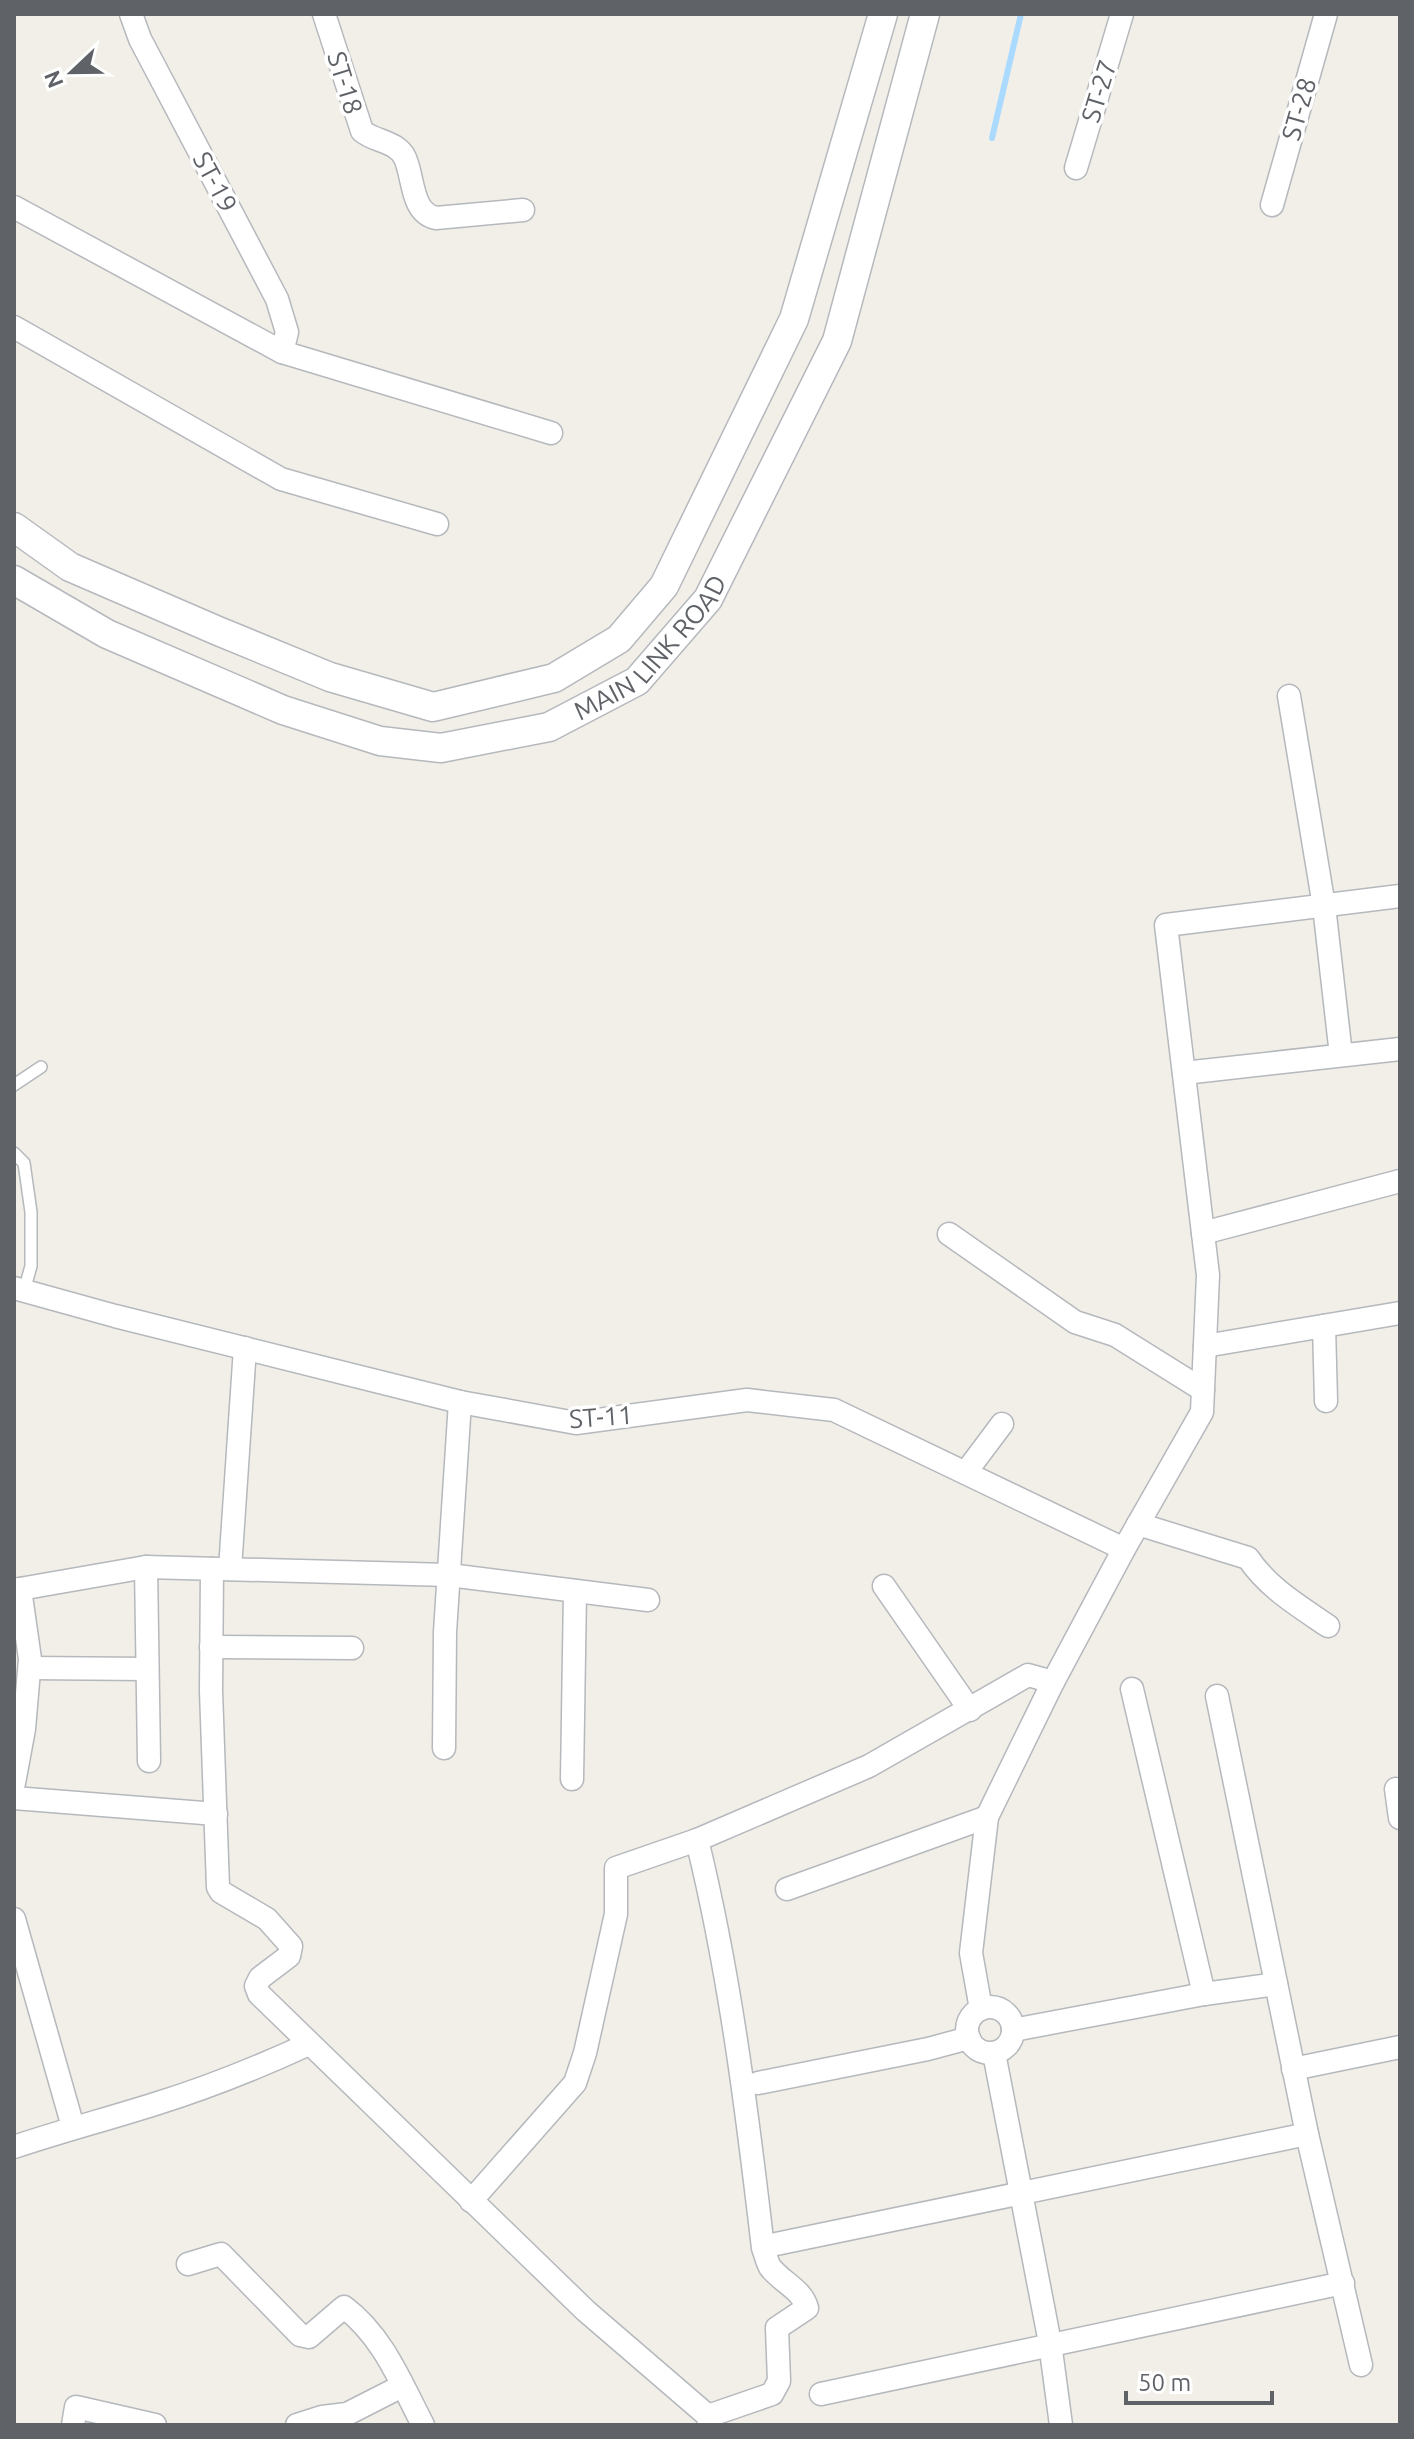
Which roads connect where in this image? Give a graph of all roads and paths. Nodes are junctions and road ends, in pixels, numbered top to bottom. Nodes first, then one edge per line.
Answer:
1 (131, 14) edge
2 (324, 14) edge
3 (883, 14) edge
4 (925, 14) edge
5 (1122, 14) edge
6 (1326, 14) edge
7 (1076, 168) dead end
8 (1272, 205) dead end
9 (14, 207) edge
10 (523, 210) dead end
11 (14, 327) edge
12 (282, 352) junction
13 (551, 433) dead end
14 (437, 524) dead end
15 (14, 527) edge
16 (14, 580) edge
17 (1289, 696) dead end
18 (1400, 896) edge
19 (1324, 906) junction
20 (1400, 1049) edge
21 (1341, 1055) junction
22 (41, 1067) dead end
23 (1184, 1073) junction
24 (14, 1085) edge
25 (14, 1153) edge
26 (1400, 1181) edge
27 (1203, 1233) junction
28 (949, 1234) dead end
29 (19, 1290) edge
30 (1400, 1313) edge
31 (1324, 1326) junction
32 (1205, 1346) junction
33 (245, 1348) junction
34 (1203, 1390) junction
35 (1326, 1401) dead end
36 (460, 1402) junction
37 (1002, 1424) dead end
38 (966, 1472) junction
39 (1138, 1524) junction
40 (1124, 1549) junction
41 (146, 1567) junction
42 (221, 1569) junction
43 (449, 1575) junction
44 (884, 1586) dead end
45 (17, 1589) edge
46 (575, 1591) junction
47 (648, 1600) dead end
48 (1328, 1626) dead end
49 (211, 1647) junction
50 (352, 1648) dead end
51 (30, 1668) junction
52 (147, 1669) junction
53 (1053, 1682) junction
54 (1132, 1689) dead end
55 (1217, 1696) dead end
56 (970, 1710) junction
57 (444, 1748) dead end
58 (149, 1761) dead end
59 (572, 1779) dead end
60 (14, 1783) edge
61 (1396, 1789) dead end
62 (14, 1798) edge
63 (216, 1814) junction
64 (987, 1817) junction
65 (1400, 1818) edge
66 (697, 1840) junction
67 (787, 1889) dead end
68 (14, 1919) edge
69 (1276, 1984) junction
70 (1204, 1994) junction
71 (981, 2009) junction
72 (1013, 2030) junction
73 (969, 2038) junction
74 (309, 2044) junction
75 (1400, 2047) edge
76 (994, 2053) junction
77 (1293, 2069) junction
78 (758, 2083) dead end
79 (73, 2127) junction
80 (1307, 2134) junction
81 (14, 2147) edge
82 (1019, 2192) junction
83 (471, 2201) junction
84 (776, 2244) dead end
85 (188, 2264) dead end
86 (1343, 2283) junction
87 (1050, 2343) junction
88 (1361, 2365) dead end
89 (402, 2386) junction
90 (821, 2394) dead end
91 (709, 2421) edge
92 (73, 2425) edge
93 (155, 2425) edge
94 (297, 2425) edge
95 (423, 2425) edge
96 (1061, 2425) edge

1 - 12 street, ST-19
2 - 10 street, ST-18
3 - 15 street, MAIN LINK ROAD
4 - 16 street, MAIN LINK ROAD
5 - 7 street, ST-27
6 - 8 street, ST-28
9 - 12 street
11 - 14 street
12 - 13 street
17 - 19 street
18 - 19 street
19 - 21 street
19 - 23 street
20 - 21 street
21 - 23 street
22 - 24 lane
23 - 27 street
25 - 29 lane
26 - 27 street
27 - 32 street
28 - 34 street
29 - 33 street, ST-11
30 - 31 street
31 - 32 street
31 - 35 street
32 - 34 street
33 - 36 street, ST-11
33 - 42 street
34 - 39 street
36 - 38 street, ST-11
36 - 43 street
37 - 38 street
38 - 40 street, ST-11
39 - 40 street
39 - 48 street
40 - 53 street
41 - 42 street
41 - 45 street
41 - 52 street
42 - 43 street
42 - 49 street
43 - 46 street
43 - 57 street
44 - 56 street
45 - 51 street
46 - 47 street
46 - 59 street
49 - 50 street
49 - 63 street
51 - 52 street
51 - 60 street
52 - 58 street
53 - 56 street
53 - 64 street
54 - 70 street
55 - 69 street
56 - 66 street
61 - 65 street
62 - 63 street
63 - 74 street
64 - 67 street
64 - 71 street
66 - 83 street
66 - 91 street
68 - 79 street
69 - 70 street
69 - 77 street
70 - 72 street
71 - 72 street
71 - 73 street
72 - 76 street
73 - 76 street
73 - 78 street
74 - 79 street
74 - 83 street
75 - 77 street
76 - 82 street
77 - 80 street
79 - 81 street
80 - 82 street
80 - 86 street
82 - 84 street
82 - 87 street
83 - 91 street
85 - 89 street
86 - 87 street
86 - 88 street
87 - 90 street
87 - 96 street
89 - 94 street
89 - 95 street
92 - 93 street

